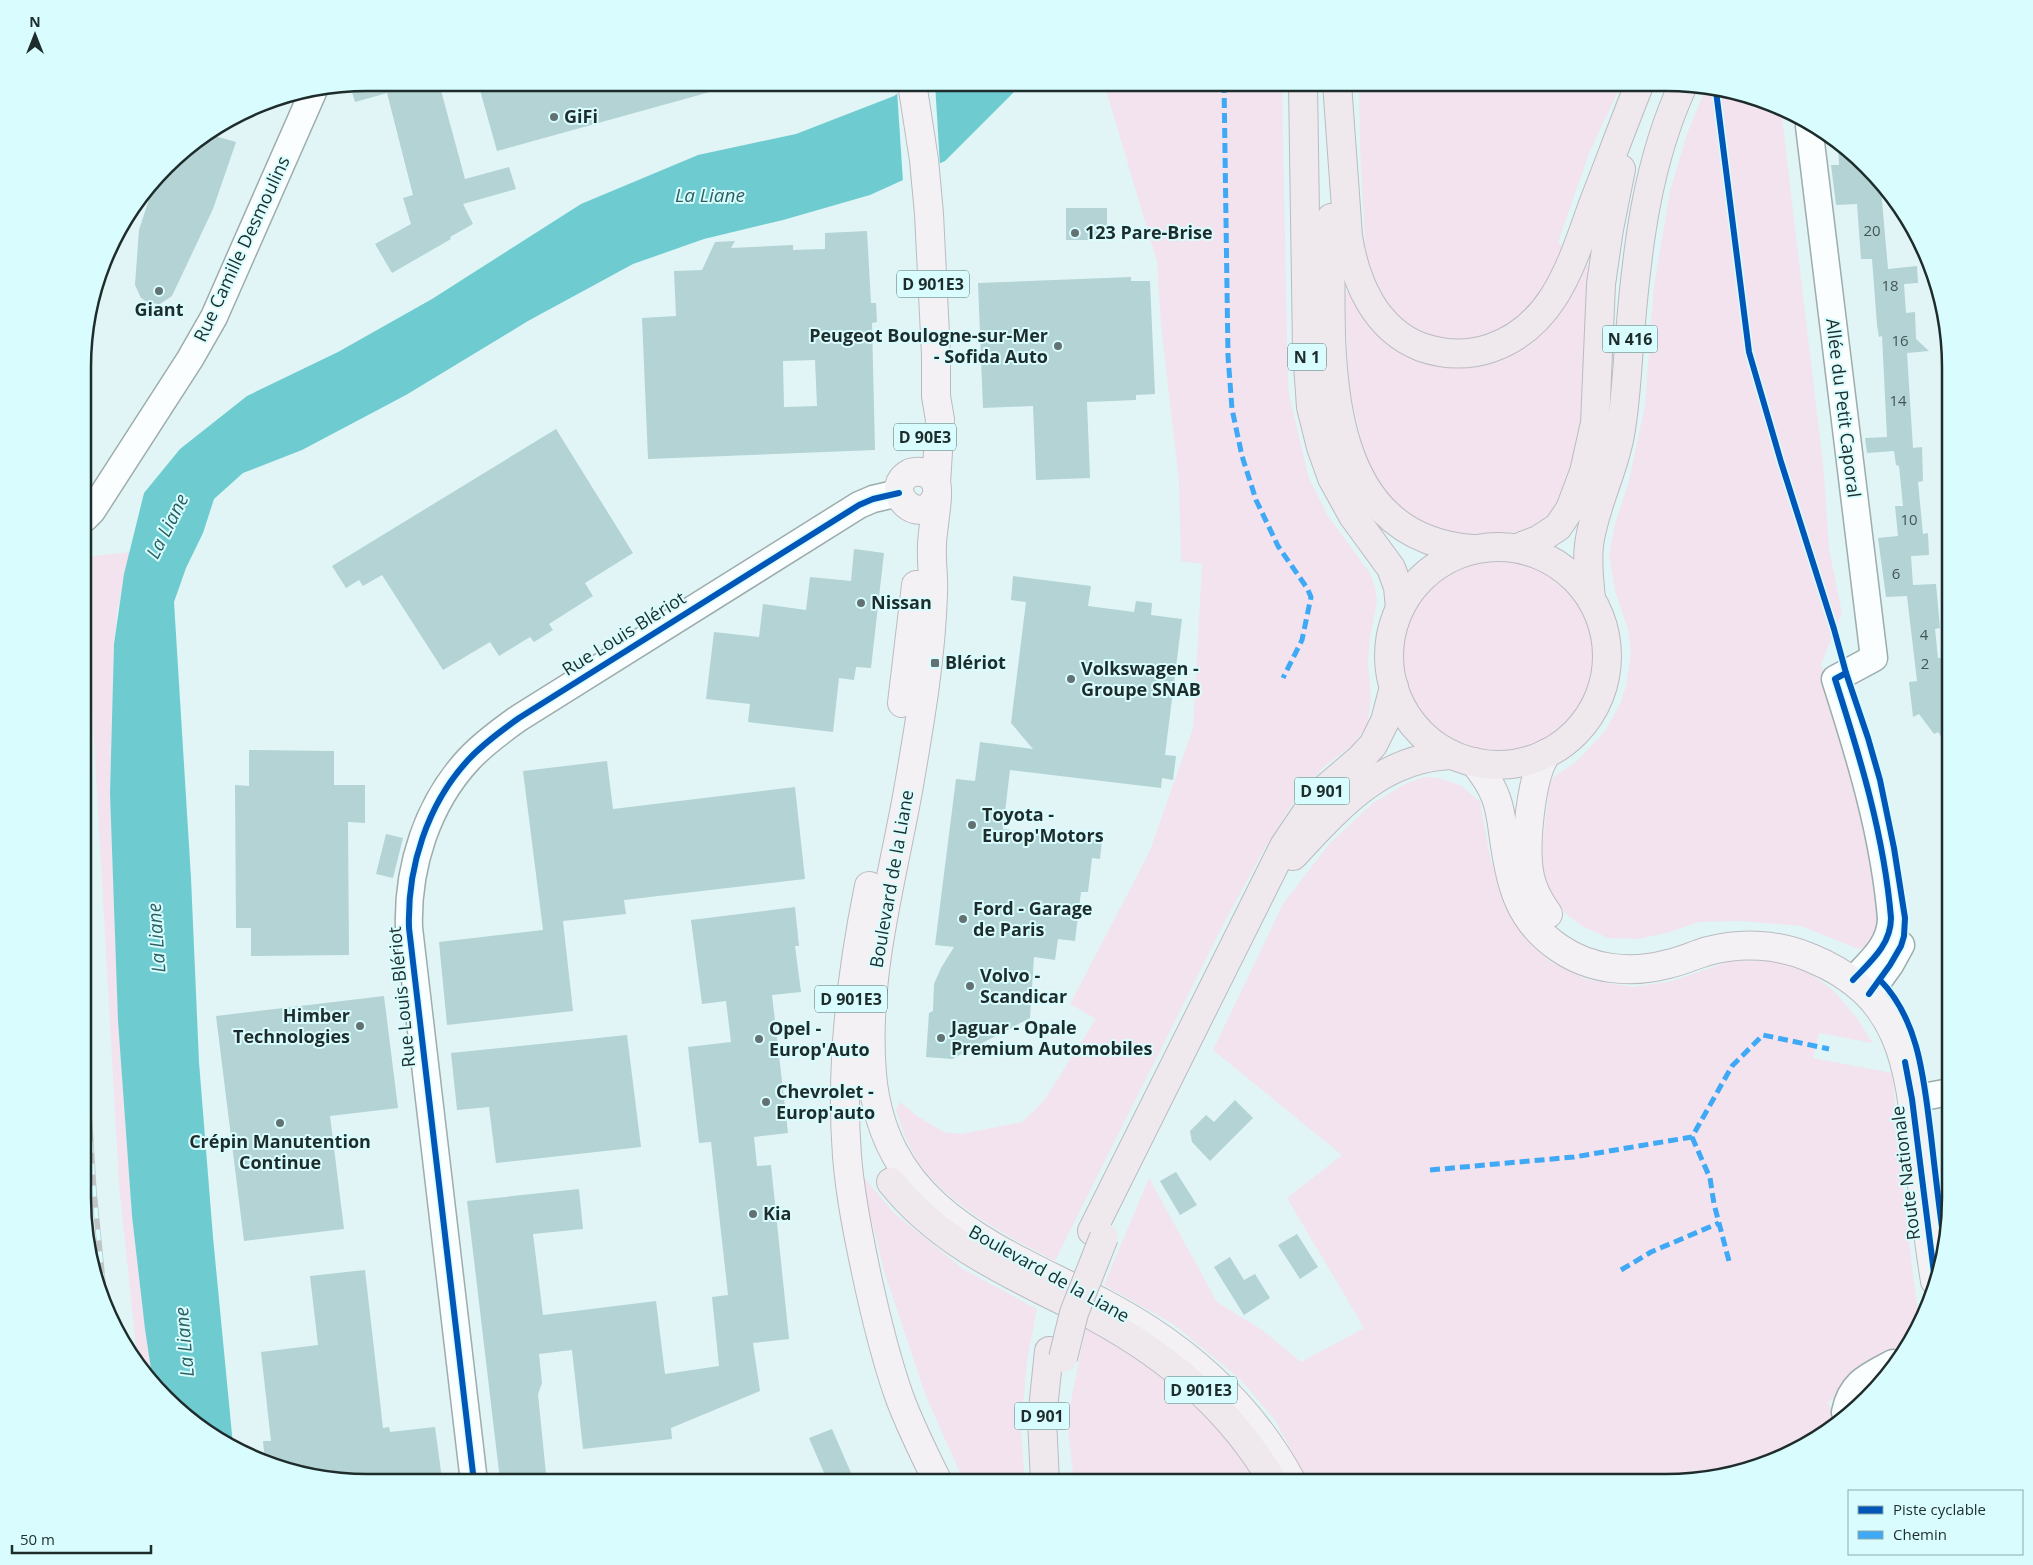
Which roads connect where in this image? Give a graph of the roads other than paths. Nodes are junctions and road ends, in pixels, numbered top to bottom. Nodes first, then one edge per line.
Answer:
1 (913, 91) edge
2 (923, 91) edge
3 (1303, 91) edge
4 (1336, 91) edge
5 (1337, 91) edge
6 (1637, 91) edge
7 (1648, 91) edge
8 (1680, 92) edge
9 (310, 98) edge
10 (1810, 132) edge
11 (925, 167) junction
12 (936, 396) junction
13 (936, 490) junction
14 (905, 492) junction
15 (91, 506) edge
16 (1516, 548) junction
17 (1475, 549) junction
18 (1591, 598) junction
19 (1400, 608) junction
20 (1394, 687) junction
21 (1547, 753) junction
22 (1463, 758) junction
23 (1257, 903) junction
24 (1867, 980) junction
25 (849, 1038) junction
26 (1930, 1096) edge
27 (891, 1182) joint
28 (1941, 1212) edge
29 (1934, 1258) edge
30 (1056, 1354) junction
31 (1883, 1368) edge
32 (1847, 1406) edge
33 (473, 1474) edge
34 (934, 1474) edge
35 (1044, 1474) edge
36 (1060, 1474) edge
37 (1268, 1474) edge
38 (1287, 1474) edge

1 - 11 main road, D 901E3
2 - 11 main road, D 901E3
3 - 19 highway, N 1
4 - 17 highway, N 1
5 - 6 highway
7 - 16 highway, N 416
8 - 18 highway, N 416
9 - 15 street, Rue Camille Desmoulins
10 - 24 street, Allée du Petit Caporal
11 - 12 main road, Boulevard de la Liane / D 901E3
12 - 13 main road, Boulevard de la Liane / D 901E3
12 - 14 main road, Boulevard de la Liane / D 90E3
13 - 14 main road
13 - 38 main road, Boulevard de la Liane / D 901E3
14 - 25 main road, Boulevard de la Liane / D 901E3
14 - 33 street, Rue Louis Blériot
16 - 17 highway
16 - 18 highway
17 - 19 highway
18 - 21 highway
19 - 20 highway
20 - 22 highway
20 - 23 highway, D 901
21 - 22 highway
21 - 24 main road, Route Nationale
22 - 23 highway, D 901
22 - 24 main road, Route Nationale
23 - 30 highway, D 901
24 - 26 main road, Route Nationale
25 - 27 main road, D 901E3
25 - 34 main road, Boulevard de la Liane / D 901E3
26 - 28 main road, Route Nationale
26 - 29 main road, Route Nationale
27 - 37 highway, D 901E3
30 - 35 highway, D 901
30 - 36 highway
31 - 32 street

